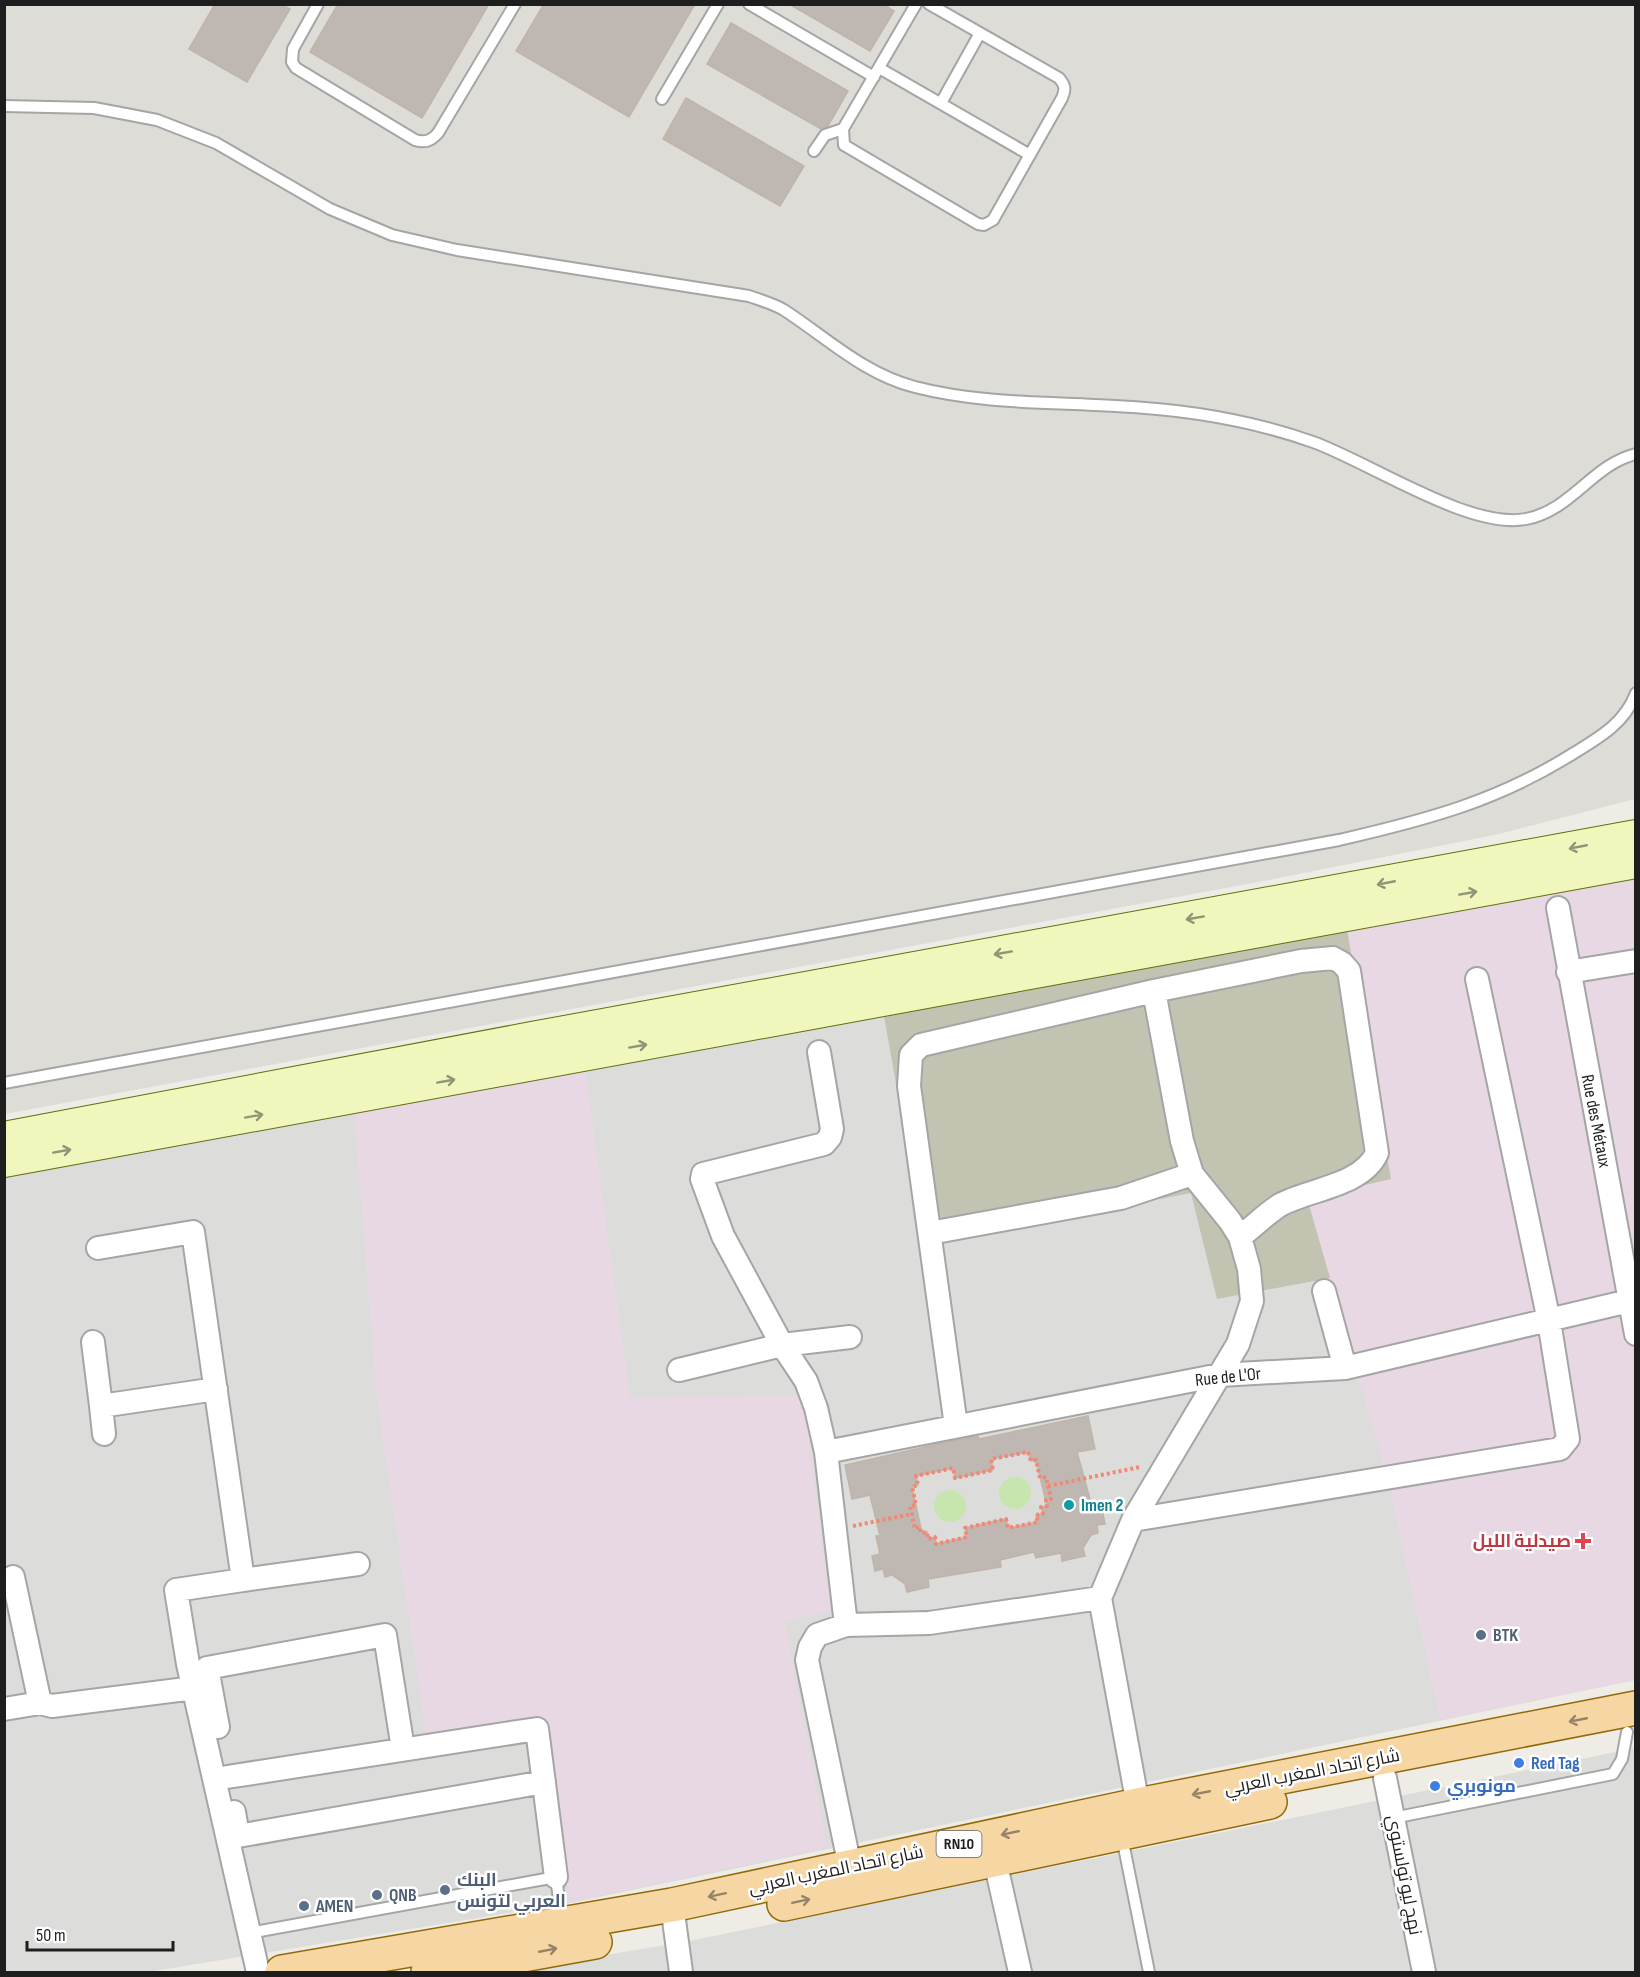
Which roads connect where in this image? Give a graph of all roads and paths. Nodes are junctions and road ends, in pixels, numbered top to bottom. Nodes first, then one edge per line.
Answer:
1 (318, 4) edge
2 (515, 4) edge
3 (718, 4) edge
4 (749, 4) edge
5 (916, 4) edge
6 (929, 4) edge
7 (980, 33) junction
8 (876, 72) junction
9 (662, 99) dead end
10 (941, 104) junction
11 (4, 106) edge
12 (843, 129) junction
13 (814, 151) dead end
14 (1030, 155) junction
15 (1635, 454) edge
16 (1635, 693) edge
17 (1635, 836) edge
18 (1635, 862) edge
19 (1558, 908) dead end
20 (1635, 961) edge
21 (1568, 972) junction
22 (1477, 979) dead end
23 (1154, 991) junction
24 (819, 1052) dead end
25 (4, 1083) edge
26 (4, 1138) edge
27 (4, 1161) edge
28 (1192, 1174) junction
29 (930, 1233) junction
30 (1240, 1237) junction
31 (98, 1248) dead end
32 (1324, 1291) dead end
33 (1629, 1301) junction
34 (1549, 1321) junction
35 (1635, 1334) edge
36 (850, 1337) dead end
37 (93, 1342) dead end
38 (782, 1345) junction
39 (1345, 1368) junction
40 (679, 1370) dead end
41 (1220, 1375) junction
42 (216, 1389) junction
43 (101, 1406) junction
44 (956, 1426) junction
45 (104, 1434) dead end
46 (826, 1452) junction
47 (1167, 1462) junction
48 (1048, 1486) junction
49 (912, 1514) junction
50 (1132, 1520) junction
51 (834, 1530) junction
52 (358, 1564) dead end
53 (13, 1577) dead end
54 (243, 1580) junction
55 (1100, 1598) junction
56 (846, 1625) junction
57 (194, 1688) junction
58 (40, 1703) junction
59 (4, 1709) edge
60 (1633, 1723) edge
61 (403, 1749) junction
62 (227, 1777) junction
63 (1385, 1778) junction
64 (544, 1782) junction
65 (1138, 1805) junction
66 (1393, 1818) junction
67 (1121, 1834) junction
68 (995, 1861) junction
69 (850, 1867) junction
70 (556, 1877) junction
71 (673, 1916) junction
72 (562, 1924) junction
73 (249, 1932) junction
74 (258, 1972) edge
75 (282, 1972) edge
76 (428, 1972) edge
77 (681, 1972) edge
78 (1020, 1972) edge
79 (1149, 1972) edge
80 (1424, 1972) edge

1 - 2 lane
3 - 9 lane
4 - 8 lane
5 - 8 lane
6 - 7 lane
7 - 10 lane
7 - 14 lane
8 - 10 lane
8 - 12 lane
10 - 14 lane
11 - 15 lane
12 - 13 lane
12 - 14 lane
16 - 25 lane
17 -> 26 street
27 -> 18 street
19 - 21 street, Rue des Métaux
20 - 21 street
21 - 33 street, Rue des Métaux
22 - 34 street
23 - 28 street
23 - 29 street
23 - 30 street
24 - 38 street
28 - 29 street
28 - 30 street
29 - 44 street
30 - 41 street
31 - 42 street
32 - 39 street
33 - 34 street, Rue de L'Or
33 - 35 street, Rue des Métaux
34 - 39 street, Rue de L'Or
34 - 50 street
36 - 38 street
37 - 43 street
38 - 40 street
38 - 46 street
39 - 41 street, Rue de L'Or
41 - 44 street, Rue de L'Or
41 - 47 street
42 - 43 street
42 - 54 street
43 - 45 street
44 - 46 street, Rue de L'Or
46 - 51 street
47 - 48 path
47 - 50 street
48 - 49 path
48 - 49 path
49 - 51 path
50 - 55 street
51 - 56 street
52 - 54 street
53 - 58 street
54 - 57 street
55 - 56 street
55 - 65 street
56 - 69 street
57 - 58 street
57 - 73 street
58 - 59 street
60 - 63 main road, شارع اتحاد المغرب العربي / RN10
60 -> 65 main road, شارع اتحاد المغرب العربي / RN10
60 - 66 lane
61 - 62 street
61 - 62 street
61 - 64 street
62 - 64 street
63 - 66 street, نهج ليو تولستوي
63 - 67 main road, شارع اتحاد المغرب العربي / RN10
64 - 70 street
65 -> 69 main road, شارع اتحاد المغرب العربي / RN10
66 - 80 street, نهج ليو تولستوي
67 - 68 main road, شارع اتحاد المغرب العربي / RN10
67 - 79 lane
71 -> 68 main road, شارع اتحاد المغرب العربي / RN10
68 - 78 street
69 -> 71 main road, شارع اتحاد المغرب العربي / RN10
70 - 72 lane
70 - 73 lane
71 - 72 main road, شارع اتحاد المغرب العربي / RN10
76 -> 71 main road, شارع اتحاد المغرب العربي / RN10
71 - 77 street
72 - 75 main road, شارع اتحاد المغرب العربي / RN10
73 - 74 street

